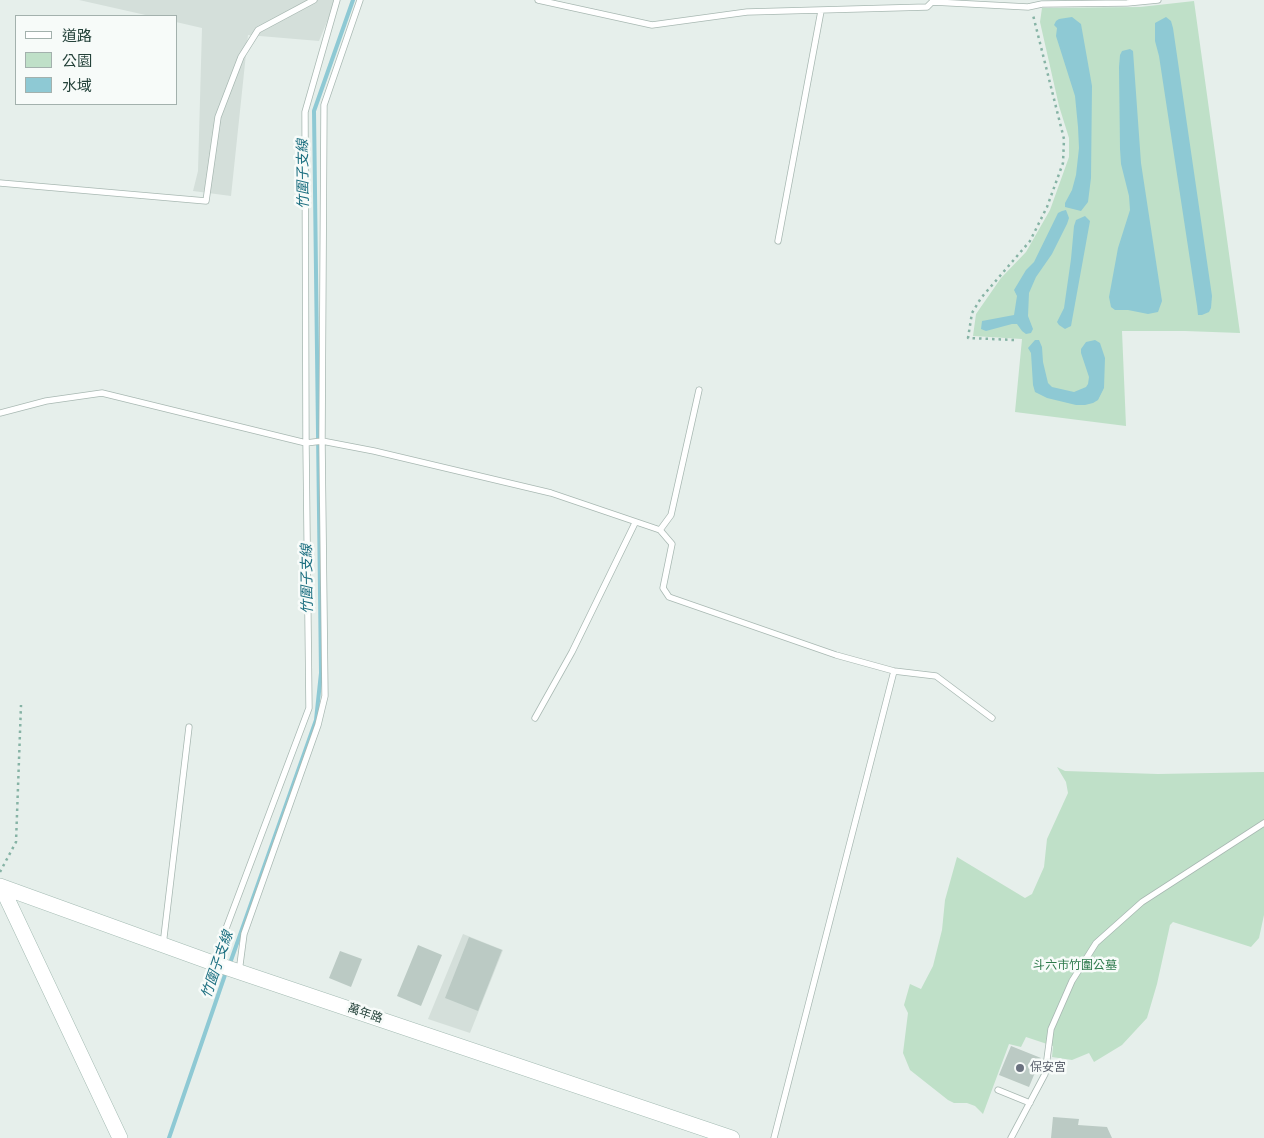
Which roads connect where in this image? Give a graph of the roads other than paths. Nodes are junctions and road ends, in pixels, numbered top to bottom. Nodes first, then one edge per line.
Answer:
1 (314, 0) edge
2 (338, 0) edge
3 (360, 0) edge
4 (538, 0) edge
5 (1158, 0) edge
6 (934, 1) edge
7 (821, 11) junction
8 (0, 183) edge
9 (778, 241) dead end
10 (699, 390) dead end
11 (0, 412) edge
12 (322, 441) junction
13 (306, 443) junction
14 (636, 523) junction
15 (660, 530) junction
16 (894, 671) junction
17 (534, 718) dead end
18 (992, 718) dead end
19 (189, 728) dead end
20 (1264, 823) edge
21 (1, 887) edge
22 (163, 945) junction
23 (213, 963) junction
24 (239, 972) junction
25 (998, 1090) dead end
26 (1030, 1103) junction
27 (120, 1138) edge
28 (732, 1138) edge
29 (774, 1138) edge
30 (1011, 1138) edge

1 - 8 lane
2 - 13 lane
3 - 12 lane
4 - 7 lane
5 - 6 lane
6 - 7 lane
7 - 9 lane
10 - 15 lane
11 - 13 lane
12 - 13 lane
12 - 14 lane
12 - 24 lane
13 - 23 lane
14 - 15 lane
14 - 17 lane
15 - 16 lane
16 - 18 lane
16 - 29 lane
19 - 22 lane
20 - 26 lane
21 - 22 street, 萬年路
21 - 27 street
22 - 23 street, 萬年路
23 - 24 street, 萬年路
24 - 28 street, 萬年路
25 - 26 lane
26 - 30 lane

